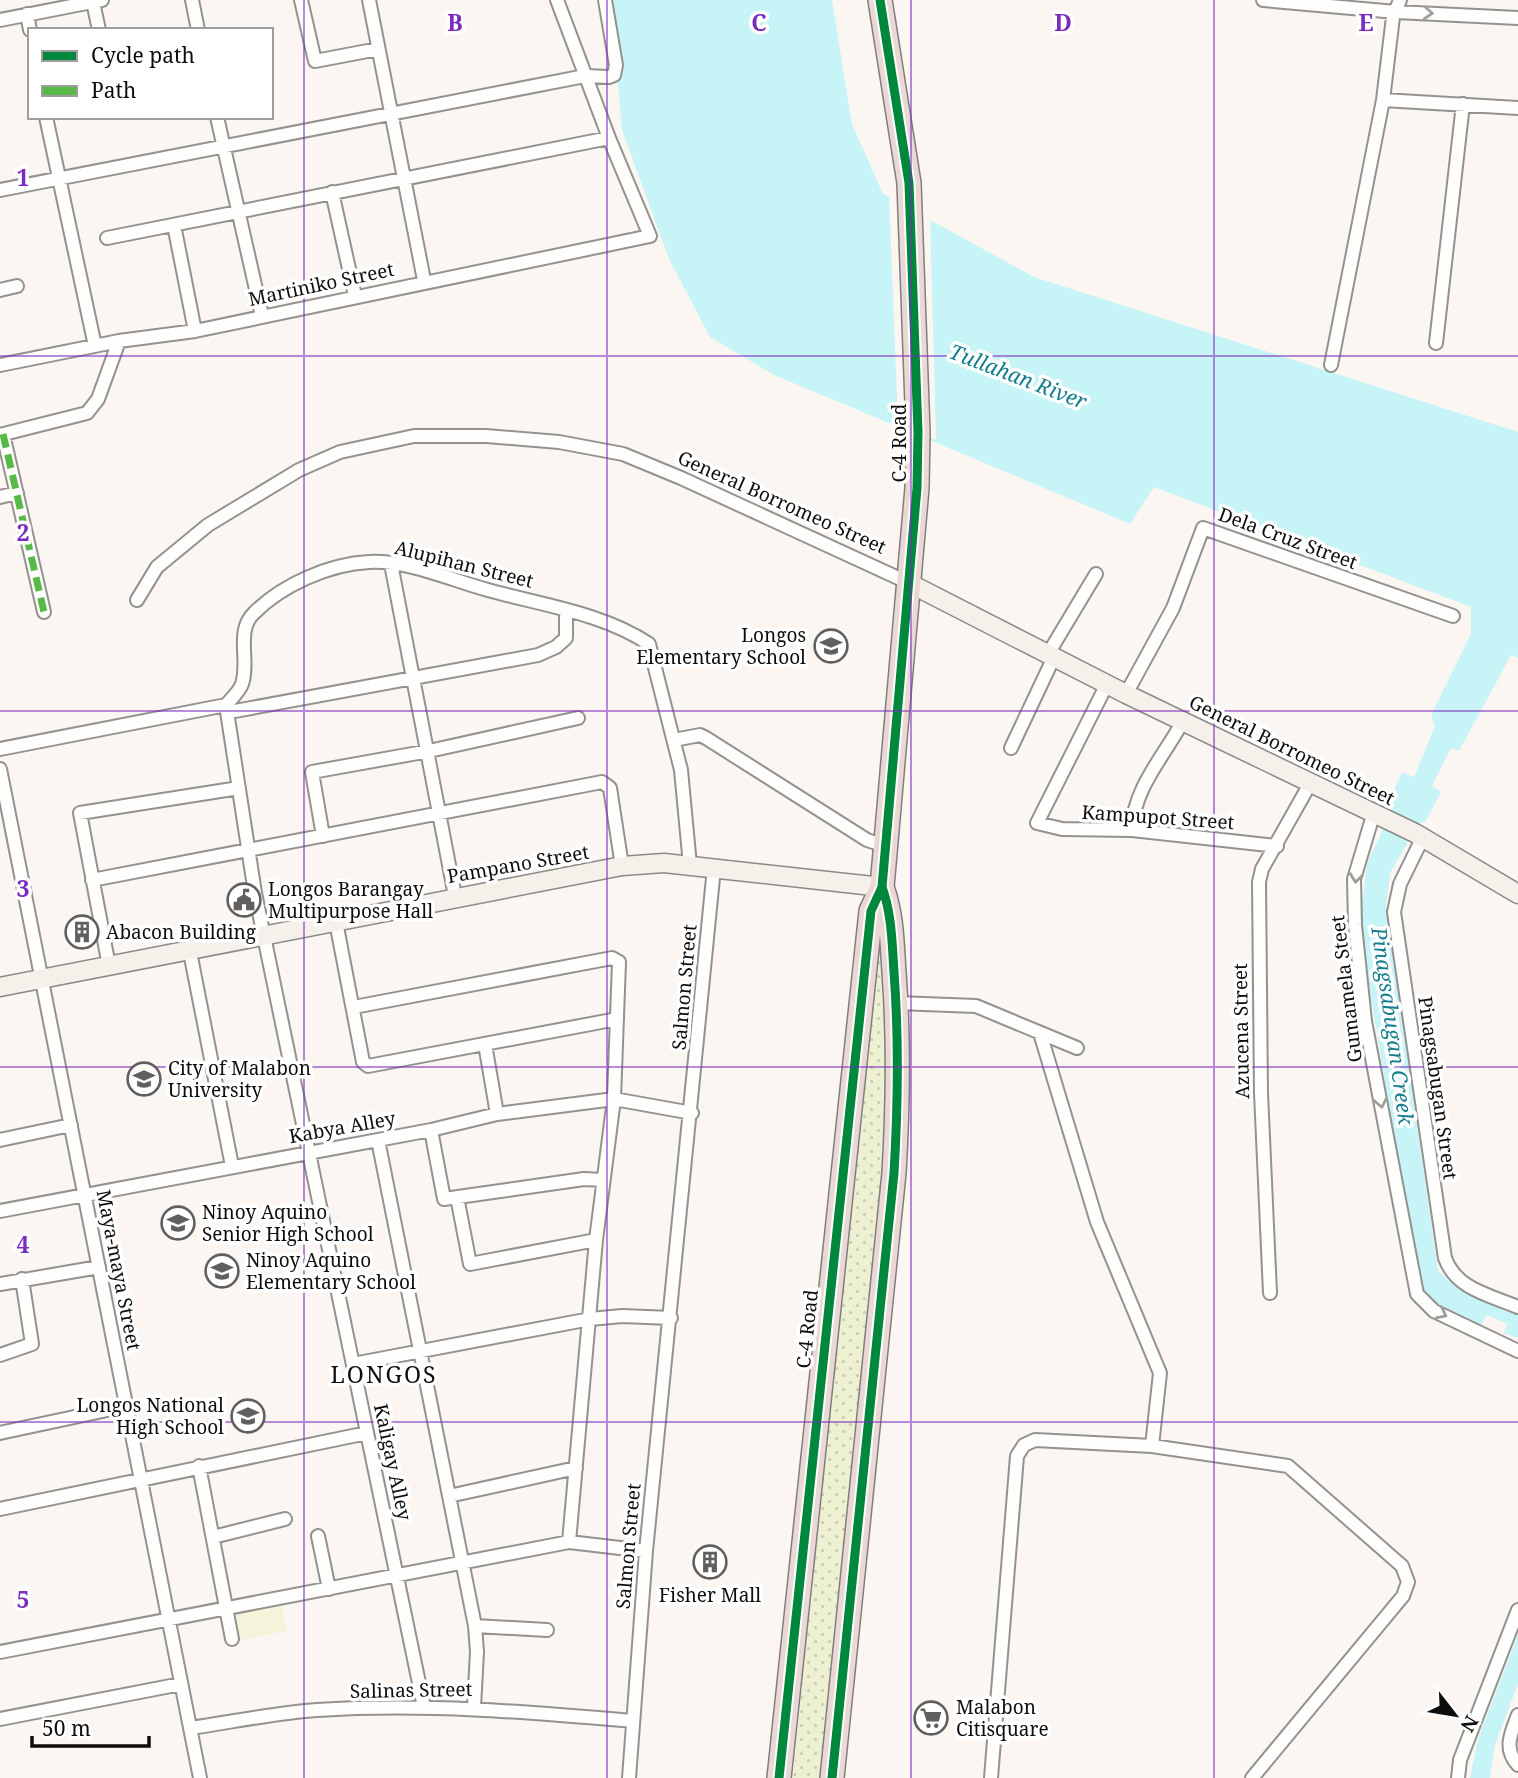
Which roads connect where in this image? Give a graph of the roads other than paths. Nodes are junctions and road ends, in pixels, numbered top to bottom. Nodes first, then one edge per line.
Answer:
1 (192, 0) edge
2 (301, 0) edge
3 (369, 0) edge
4 (557, 0) edge
5 (605, 0) edge
6 (880, 0) edge
7 (1263, 0) edge
8 (97, 1) edge
9 (1398, 6) edge
10 (27, 14) junction
11 (1518, 18) edge
12 (0, 20) edge
13 (30, 28) edge
14 (99, 28) edge
15 (198, 28) edge
16 (378, 48) junction
17 (585, 76) junction
18 (1383, 100) junction
19 (1463, 104) junction
20 (1518, 108) edge
21 (391, 114) junction
22 (46, 119) edge
23 (217, 119) edge
24 (609, 138) junction
25 (223, 147) junction
26 (405, 177) junction
27 (58, 179) junction
28 (0, 190) edge
29 (332, 192) junction
30 (236, 212) junction
31 (174, 225) junction
32 (107, 238) dead end
33 (424, 280) junction
34 (17, 286) dead end
35 (0, 290) edge
36 (355, 296) junction
37 (262, 316) junction
38 (195, 331) junction
39 (119, 341) junction
40 (1436, 343) dead end
41 (95, 346) junction
42 (0, 365) edge
43 (1331, 365) dead end
44 (2, 435) edge
45 (17, 494) junction
46 (0, 497) edge
47 (391, 564) junction
48 (1096, 574) dead end
49 (906, 582) junction
50 (137, 600) dead end
51 (566, 611) junction
52 (44, 612) dead end
53 (1453, 616) dead end
54 (1051, 656) junction
55 (413, 678) junction
56 (1107, 684) junction
57 (1126, 694) junction
58 (226, 707) junction
59 (578, 718) dead end
60 (1184, 721) junction
61 (674, 740) junction
62 (1011, 748) dead end
63 (0, 749) edge
64 (429, 751) junction
65 (0, 769) edge
66 (1311, 782) junction
67 (239, 788) junction
68 (439, 813) junction
69 (1381, 816) junction
70 (1132, 830) junction
71 (6, 831) edge
72 (1418, 835) junction
73 (323, 836) junction
74 (885, 846) junction
75 (1277, 846) junction
76 (250, 851) junction
77 (690, 865) junction
78 (622, 866) junction
79 (714, 868) junction
80 (92, 880) junction
81 (882, 887) junction
82 (1518, 894) edge
83 (455, 896) junction
84 (336, 922) junction
85 (264, 937) junction
86 (190, 952) junction
87 (109, 966) junction
88 (42, 978) junction
89 (0, 987) edge
90 (897, 1003) junction
91 (354, 1007) junction
92 (617, 1019) junction
93 (1040, 1033) junction
94 (485, 1044) junction
95 (1077, 1048) dead end
96 (614, 1099) junction
97 (692, 1113) junction
98 (497, 1114) junction
99 (71, 1125) junction
100 (431, 1130) junction
101 (0, 1140) edge
102 (378, 1140) junction
103 (309, 1153) junction
104 (232, 1166) junction
105 (603, 1180) junction
106 (84, 1194) junction
107 (457, 1197) junction
108 (0, 1211) edge
109 (596, 1240) junction
110 (99, 1267) junction
111 (22, 1279) junction
112 (0, 1283) edge
113 (1270, 1293) dead end
114 (1518, 1307) edge
115 (671, 1318) junction
116 (590, 1319) junction
117 (419, 1351) junction
118 (1518, 1351) edge
119 (0, 1355) edge
120 (353, 1364) junction
121 (126, 1406) junction
122 (0, 1433) edge
123 (367, 1433) junction
124 (1152, 1446) junction
125 (199, 1466) junction
126 (576, 1468) junction
127 (141, 1479) junction
128 (449, 1496) junction
129 (0, 1509) edge
130 (285, 1519) dead end
131 (318, 1536) dead end
132 (213, 1537) junction
133 (569, 1542) junction
134 (646, 1551) junction
135 (463, 1563) junction
136 (397, 1576) junction
137 (329, 1589) junction
138 (227, 1609) junction
139 (1518, 1610) edge
140 (168, 1619) junction
141 (475, 1626) junction
142 (547, 1630) dead end
143 (232, 1639) dead end
144 (0, 1652) edge
145 (181, 1684) junction
146 (424, 1707) junction
147 (474, 1707) junction
148 (1518, 1715) edge
149 (0, 1719) edge
150 (634, 1721) junction
151 (190, 1728) junction
152 (1518, 1765) edge
153 (200, 1778) edge
154 (629, 1778) edge
155 (779, 1778) edge
156 (832, 1778) edge
157 (991, 1778) edge
158 (1252, 1778) edge
159 (1458, 1778) edge

1 - 15 street
2 - 16 street
3 - 16 street
4 - 17 street
5 - 17 street
6 - 49 highway, C-4 Road
7 - 9 street
8 - 10 street
8 - 14 street
9 -> 11 street
9 - 18 street
10 - 12 street
10 - 13 street
16 - 21 street
17 - 21 street
17 - 24 street
18 - 19 street
18 - 43 street
19 - 20 street
19 - 40 street
21 - 25 street
21 - 26 street
22 - 27 street
23 - 25 street
24 - 26 street
24 - 33 street, Martiniko Street
25 - 27 street
25 - 30 street
26 - 29 street
26 - 33 street
27 - 28 street
27 - 41 street
29 - 30 street
29 - 36 street
30 - 31 street
30 - 37 street
31 - 32 street
31 - 38 street
33 - 36 street, Martiniko Street
34 - 35 street
36 - 37 street, Martiniko Street
37 - 38 street, Martiniko Street
38 - 39 street, Martiniko Street
39 - 41 street, Martiniko Street
39 - 44 street
41 - 42 street, Martiniko Street
44 - 45 street
45 - 46 street
45 - 52 street
47 - 51 street, Alupihan Street
47 - 55 street
47 - 58 street, Alupihan Street
48 - 54 street
49 - 50 street, General Borromeo Street
49 - 54 street, General Borromeo Street
49 - 74 highway, C-4 Road
51 - 55 street
51 - 61 street, Alupihan Street
53 - 57 street, Dela Cruz Street
54 - 56 street, General Borromeo Street
54 - 62 street
55 - 58 street
55 - 64 street
56 - 57 street, General Borromeo Street
56 - 70 street, Kampupot Street
57 - 60 street, General Borromeo Street
58 - 63 street
58 - 67 street, Kaligay Alley
59 - 64 street
60 - 66 street, General Borromeo Street
60 - 70 street
61 - 74 street
61 - 77 street, Alupihan Street
64 - 68 street
64 - 73 street
65 - 71 street, Maya-maya Street
66 - 69 street, General Borromeo Street
66 - 75 street, Azucena Street
67 - 76 street, Kaligay Alley
67 - 80 street
68 - 73 street
68 - 78 street
68 - 83 street
69 - 72 street, General Borromeo Street
69 -> 118 street, Gumamela Steet
70 - 75 street, Kampupot Street
71 - 88 street, Maya-maya Street
72 - 82 street, General Borromeo Street
72 - 114 street, Pinagsabugan Street
73 - 76 street
74 - 81 highway, C-4 Road
75 - 113 street, Azucena Street
76 - 80 street
76 - 85 street, Kaligay Alley
77 - 78 street, Pampano Street
77 - 79 street, Pampano Street
78 - 83 street, Pampano Street
79 - 81 street, Pampano Street
79 - 97 street, Salmon Street
80 - 87 street
81 - 90 highway, C-4 Road
81 - 155 highway, C-4 Road
83 - 84 street, Pampano Street
84 - 85 street, Pampano Street
84 - 91 street
85 - 86 street, Pampano Street
85 - 103 street, Kaligay Alley
86 - 87 street, Pampano Street
86 - 104 street
87 - 88 street, Pampano Street
88 - 89 street, Pampano Street
88 - 99 street, Maya-maya Street
90 - 93 street
90 - 156 highway, C-4 Road
91 - 92 street
91 - 94 street
92 - 94 street
92 - 96 street
93 - 95 street
93 - 124 street
94 - 98 street
96 - 97 street, Kabya Alley
96 - 98 street, Kabya Alley
96 - 105 street
97 - 115 street, Salmon Street
98 - 100 street, Kabya Alley
99 - 101 street
99 - 106 street, Maya-maya Street
100 - 102 street, Kabya Alley
100 - 107 street
102 - 103 street, Kabya Alley
102 - 117 street
103 - 104 street, Kabya Alley
103 - 120 street, Kaligay Alley
104 - 106 street, Kabya Alley
105 - 107 street
105 - 109 street
106 - 108 street, Kabya Alley
106 - 110 street, Maya-maya Street
107 - 109 street
109 - 116 street
110 - 111 street
110 - 121 street, Maya-maya Street
111 - 112 street
111 - 119 street
115 - 116 street
115 - 134 street, Salmon Street
116 - 117 street
116 - 126 street
117 - 120 street
117 - 128 street
120 - 123 street, Kaligay Alley
121 - 122 street
121 - 127 street, Maya-maya Street
123 - 125 street
123 - 136 street, Kaligay Alley
124 - 157 street
124 - 158 street
125 - 127 street
125 - 132 street
126 - 128 street
126 - 133 street
127 - 129 street
127 - 140 street, Maya-maya Street
128 - 135 street
130 - 132 street
131 - 137 street
132 - 138 street
133 - 134 street
133 - 135 street
134 - 150 street, Salmon Street
135 - 136 street
135 - 141 street
136 - 137 street
136 - 146 street, Kaligay Alley
137 - 138 street
138 - 140 street
138 - 143 street
139 - 159 street
140 - 144 street
140 - 145 street, Maya-maya Street
141 - 142 street
141 - 147 street
145 - 149 street
145 - 151 street, Maya-maya Street
146 - 147 street, Salinas Street
146 - 151 street, Salinas Street
147 - 150 street, Salinas Street
148 - 152 street
150 - 154 street, Salmon Street
151 - 153 street, Maya-maya Street

